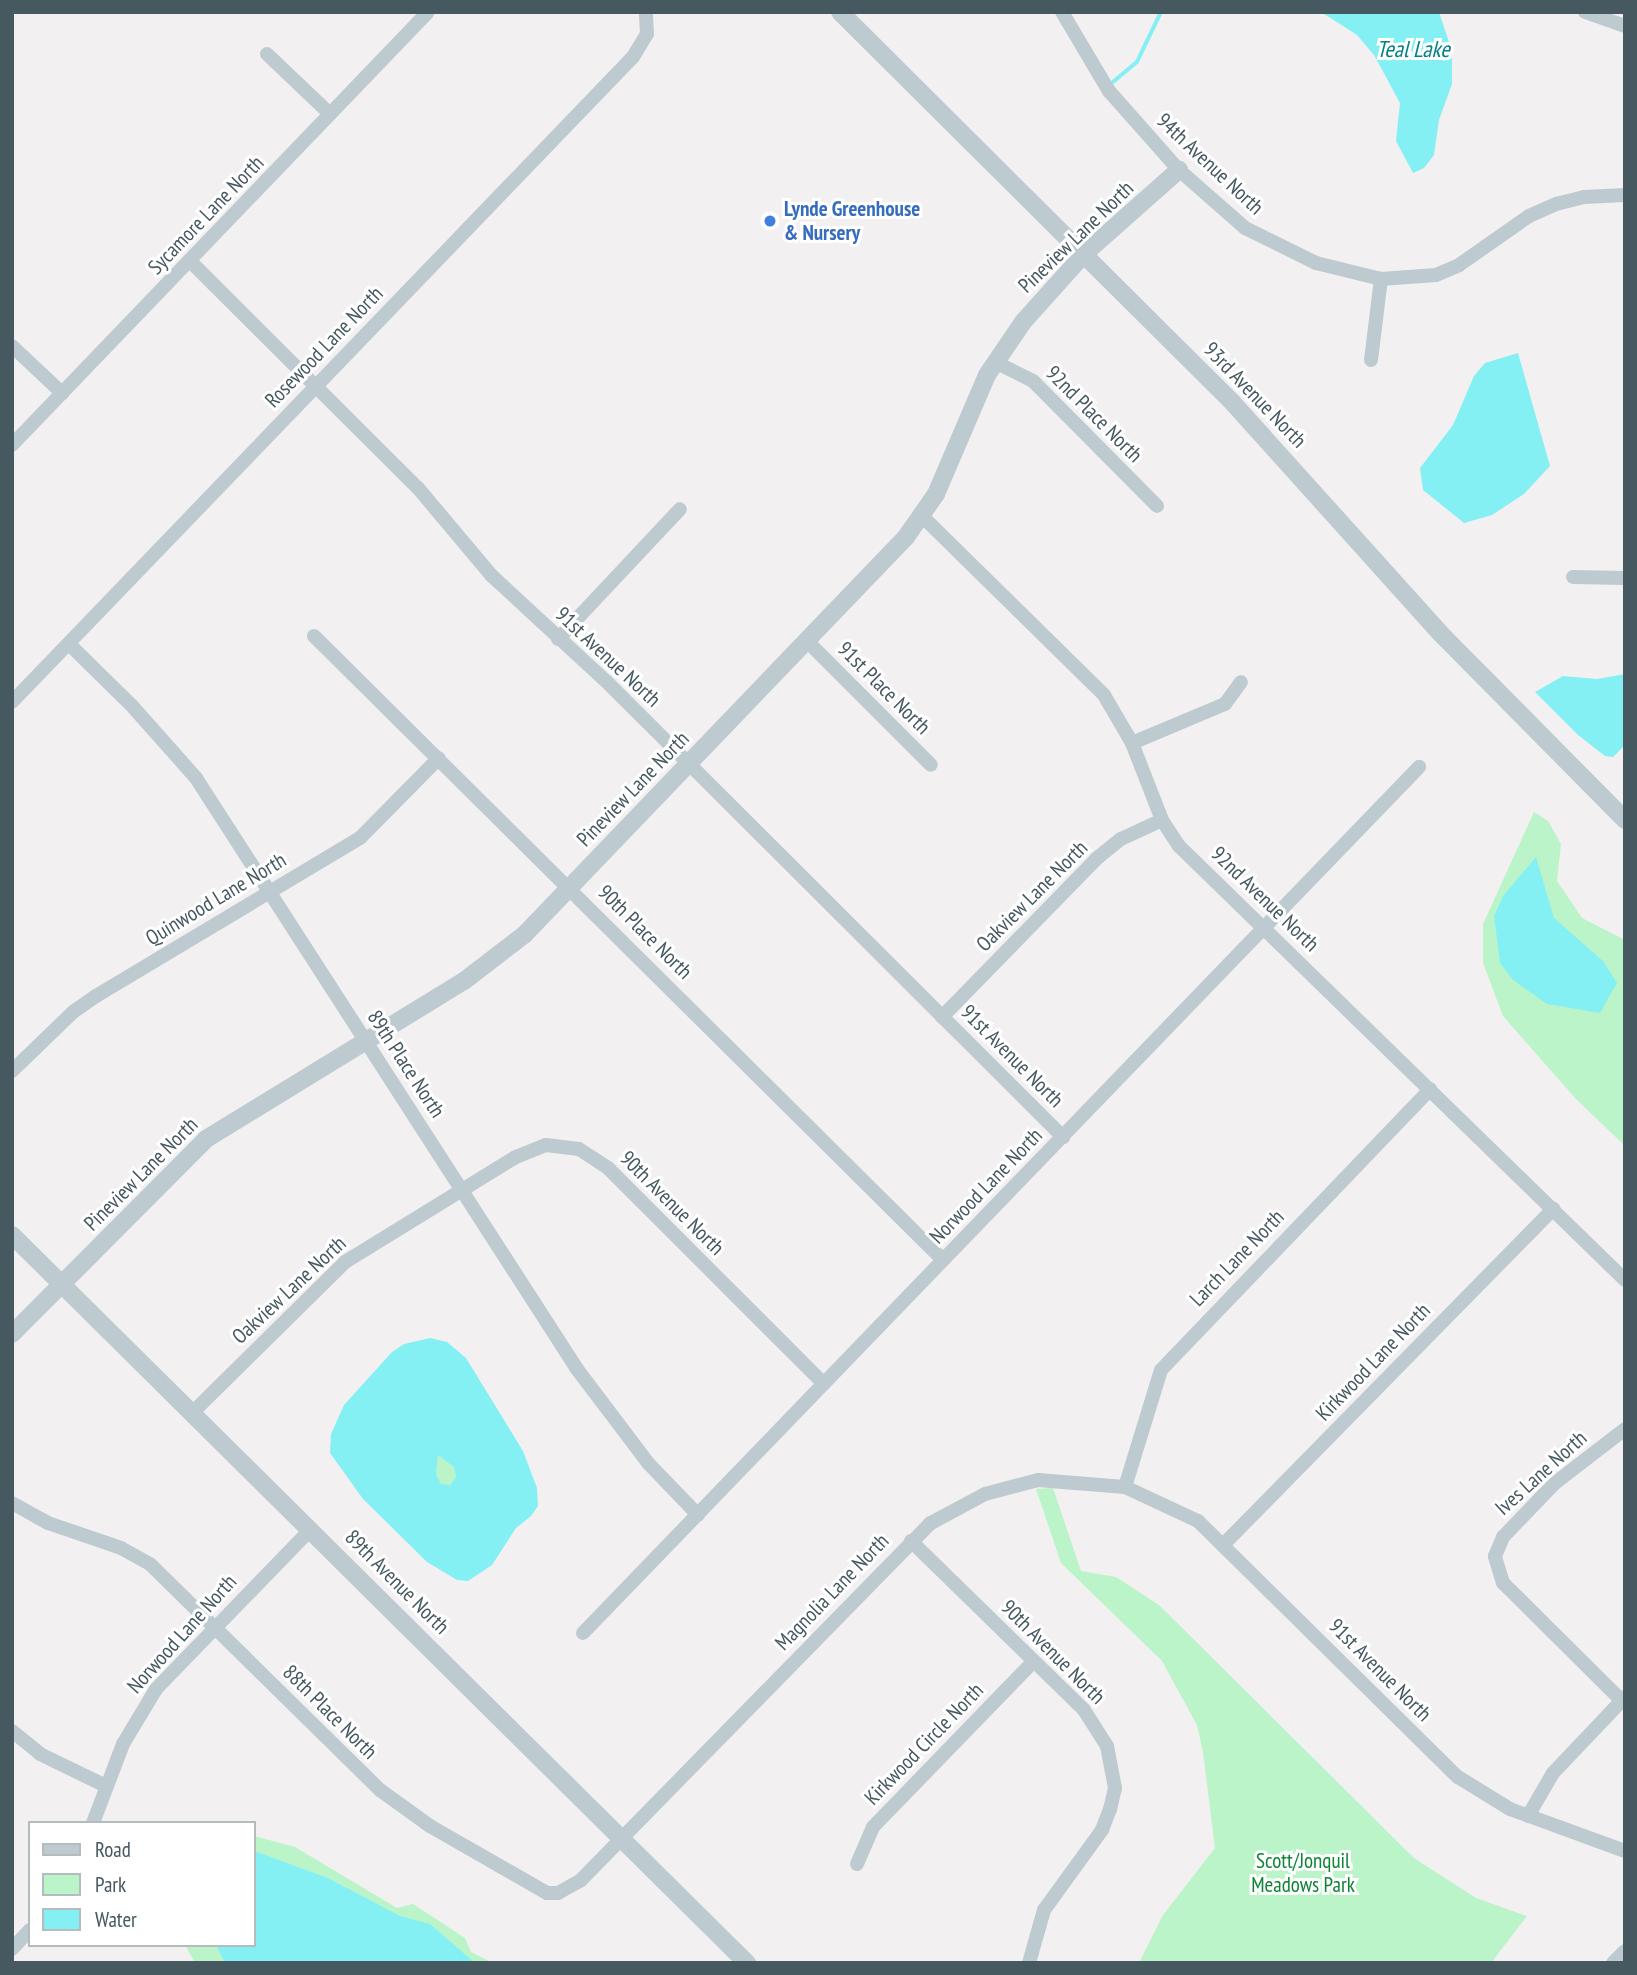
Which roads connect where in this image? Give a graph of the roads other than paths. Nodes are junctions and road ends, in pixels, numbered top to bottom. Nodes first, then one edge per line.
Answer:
1 (429, 12) edge
2 (646, 12) edge
3 (840, 12) edge
4 (1062, 12) edge
5 (1585, 12) edge
6 (1625, 26) edge
7 (267, 54) dead end
8 (330, 114) junction
9 (1179, 170) junction
10 (1625, 195) edge
11 (1084, 254) junction
12 (191, 262) junction
13 (1381, 279) junction
14 (12, 346) edge
15 (1371, 360) dead end
16 (995, 362) junction
17 (316, 386) junction
18 (62, 393) junction
19 (12, 445) edge
20 (1157, 506) dead end
21 (680, 509) dead end
22 (922, 516) junction
23 (1573, 577) dead end
24 (1625, 578) edge
25 (314, 636) dead end
26 (558, 639) junction
27 (807, 641) junction
28 (69, 644) junction
29 (1241, 682) dead end
30 (12, 702) edge
31 (1132, 743) junction
32 (439, 758) junction
33 (689, 763) junction
34 (932, 765) dead end
35 (1419, 767) dead end
36 (1162, 820) junction
37 (1625, 820) edge
38 (570, 887) junction
39 (271, 890) junction
40 (1265, 929) junction
41 (943, 1017) junction
42 (366, 1040) junction
43 (12, 1071) edge
44 (1430, 1089) junction
45 (1063, 1137) junction
46 (461, 1190) junction
47 (1552, 1209) junction
48 (12, 1236) edge
49 (943, 1260) junction
50 (1625, 1280) edge
51 (63, 1285) junction
52 (12, 1334) edge
53 (824, 1384) junction
54 (192, 1413) junction
55 (1625, 1429) edge
56 (1125, 1487) junction
57 (12, 1503) edge
58 (698, 1514) junction
59 (311, 1529) junction
60 (911, 1541) junction
61 (1224, 1544) junction
62 (214, 1627) junction
63 (583, 1633) dead end
64 (1032, 1662) junction
65 (1623, 1699) edge
66 (12, 1731) edge
67 (106, 1786) junction
68 (1528, 1816) junction
69 (94, 1821) edge
70 (621, 1838) junction
71 (1625, 1851) edge
72 (858, 1864) dead end
73 (28, 1932) edge
74 (12, 1949) edge
75 (1625, 1951) edge
76 (747, 1963) edge
77 (1029, 1963) edge
78 (1613, 1963) edge

1 - 8 street, Sycamore Lane North
2 - 17 street, Rosewood Lane North
3 - 11 street, 93rd Avenue North
4 - 9 street, 94th Avenue North
5 - 6 street
7 - 8 street
8 - 12 street, Sycamore Lane North
9 - 11 street, Pineview Lane North
9 - 13 street, 94th Avenue North
10 - 13 street
11 - 16 street, Pineview Lane North
11 - 37 street, 93rd Avenue North
12 - 17 street, 91st Avenue North
12 - 18 street, Sycamore Lane North
13 - 15 street
14 - 18 street
16 - 20 street, 92nd Place North
16 - 22 street, Pineview Lane North
17 - 26 street, 91st Avenue North
17 - 28 street, Rosewood Lane North
18 - 19 street, Sycamore Lane North
21 - 26 street
22 - 27 street, Pineview Lane North
22 - 31 street, 92nd Avenue North
23 - 24 street
25 - 32 street, 90th Place North
26 - 33 street, 91st Avenue North
27 - 33 street, Pineview Lane North
27 - 34 street, 91st Place North
28 - 30 street, Rosewood Lane North
28 - 39 street, 89th Place North
29 - 31 street
31 - 36 street, 92nd Avenue North
32 - 38 street, 90th Place North
32 - 39 street, Quinwood Lane North
33 - 38 street, Pineview Lane North
33 - 41 street, 91st Avenue North
35 - 40 street, Norwood Lane North
36 - 40 street, 92nd Avenue North
36 - 41 street, Oakview Lane North
38 - 42 street, Pineview Lane North
38 - 49 street, 90th Place North
39 - 42 street, 89th Place North
39 - 43 street, Quinwood Lane North
40 - 44 street, 92nd Avenue North
40 - 45 street, Norwood Lane North
41 - 45 street, 91st Avenue North
42 - 46 street, 89th Place North
42 - 51 street, Pineview Lane North
44 - 47 street, 92nd Avenue North
44 - 56 street, Larch Lane North
45 - 49 street, Norwood Lane North
46 - 53 street, 90th Avenue North
46 - 54 street, Oakview Lane North
46 - 58 street, 89th Place North
47 - 50 street, 92nd Avenue North
47 - 61 street, Kirkwood Lane North
48 - 51 street, 89th Avenue North
49 - 53 street, Norwood Lane North
51 - 52 street, Pineview Lane North
51 - 54 street, 89th Avenue North
53 - 58 street, Norwood Lane North
54 - 59 street, 89th Avenue North
55 - 65 street, Ives Lane North
56 - 60 street, Magnolia Lane North
56 - 61 street, 91st Avenue North
57 - 62 street, 88th Place North
58 - 63 street, Norwood Lane North
59 - 62 street, Norwood Lane North
59 - 70 street, 89th Avenue North
60 - 64 street, 90th Avenue North
60 - 70 street, Magnolia Lane North
61 - 68 street, 91st Avenue North
62 - 67 street, Norwood Lane North
62 - 70 street, 88th Place North
64 - 72 street, Kirkwood Circle North
64 - 77 street, 90th Avenue North
65 - 68 street
66 - 67 street
67 - 69 street, Norwood Lane North
68 - 71 street, 91st Avenue North
70 - 76 street, 89th Avenue North
73 - 74 street
75 - 78 street

